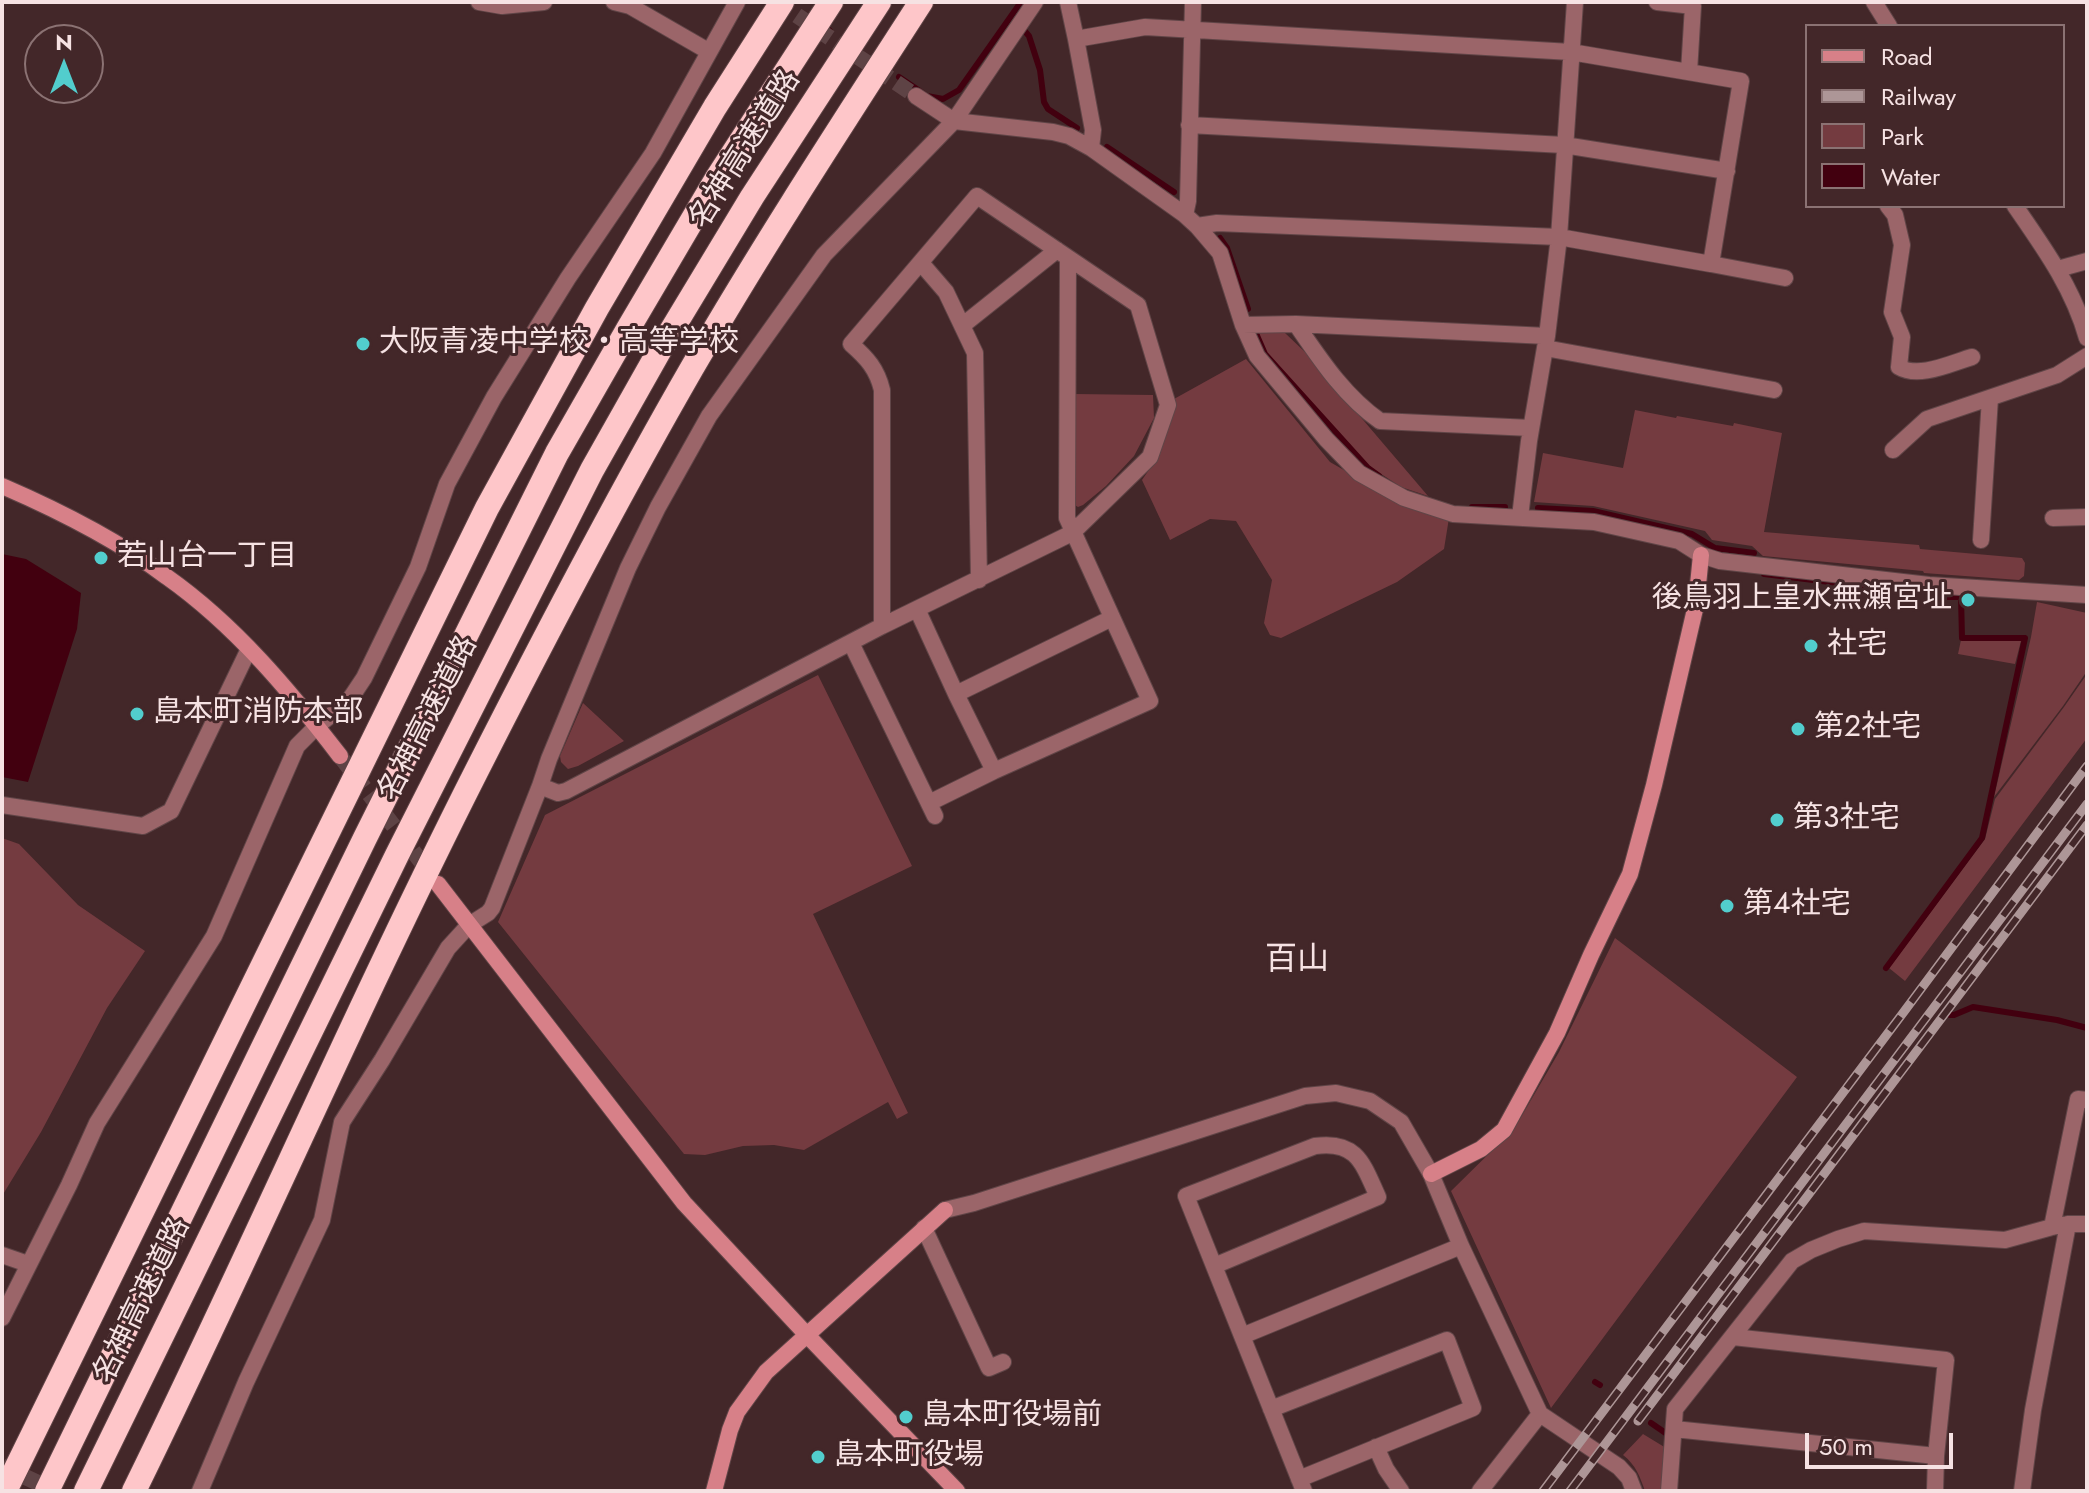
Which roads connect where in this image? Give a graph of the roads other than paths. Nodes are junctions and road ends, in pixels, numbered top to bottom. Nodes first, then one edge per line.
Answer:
1 (479, 2) edge
2 (544, 2) edge
3 (614, 2) edge
4 (737, 2) edge
5 (782, 2) edge
6 (831, 2) edge
7 (879, 2) edge
8 (921, 2) edge
9 (1035, 2) edge
10 (1068, 2) edge
11 (1193, 2) edge
12 (1575, 2) edge
13 (1657, 2) edge
14 (1874, 2) edge
15 (1888, 24) edge
16 (1192, 28) junction
17 (1076, 39) junction
18 (708, 51) junction
19 (1571, 52) junction
20 (1689, 72) junction
21 (916, 96) tunnel mouth
22 (954, 121) junction
23 (1189, 125) junction
24 (1564, 145) junction
25 (1091, 148) junction
26 (1727, 171) junction
27 (1890, 208) edge
28 (2016, 208) edge
29 (1191, 220) junction
30 (1559, 237) junction
31 (1062, 254) junction
32 (2087, 261) edge
33 (921, 263) junction
34 (1711, 264) junction
35 (2058, 269) junction
36 (1785, 278) dead end
37 (1296, 324) junction
38 (963, 325) junction
39 (1243, 325) junction
40 (2087, 338) edge
41 (1546, 342) junction
42 (2087, 356) edge
43 (1972, 357) dead end
44 (1774, 390) dead end
45 (1990, 398) junction
46 (1531, 428) junction
47 (1893, 450) dead end
48 (2, 486) edge
49 (1520, 517) junction
50 (2087, 517) edge
51 (2053, 518) dead end
52 (1072, 533) junction
53 (1981, 540) dead end
54 (1701, 555) junction
55 (979, 580) junction
56 (2087, 595) edge
57 (917, 609) junction
58 (1112, 618) junction
59 (882, 626) junction
60 (851, 643) junction
61 (249, 649) junction
62 (956, 694) junction
63 (317, 726) junction
64 (340, 756) tunnel mouth
65 (994, 771) junction
66 (540, 786) junction
67 (2, 805) edge
68 (438, 884) tunnel mouth
69 (469, 925) junction
70 (2087, 1100) edge
71 (1431, 1174) junction
72 (2087, 1224) edge
73 (2060, 1225) junction
74 (924, 1228) junction
75 (1461, 1246) junction
76 (2, 1255) edge
77 (28, 1264) junction
78 (1214, 1266) junction
79 (2, 1318) edge
80 (806, 1334) junction
81 (1242, 1336) junction
82 (1733, 1337) junction
83 (989, 1369) dead end
84 (1271, 1409) junction
85 (1540, 1414) junction
86 (1674, 1429) junction
87 (1376, 1447) junction
88 (1936, 1456) junction
89 (1301, 1485) edge
90 (5, 1491) edge
91 (47, 1491) edge
92 (86, 1491) edge
93 (134, 1491) edge
94 (200, 1491) edge
95 (714, 1491) edge
96 (957, 1491) edge
97 (1401, 1491) edge
98 (1480, 1491) edge
99 (1634, 1491) edge
100 (1669, 1491) edge
101 (1935, 1491) edge
102 (2022, 1491) edge

1 - 2 street
3 - 18 street
4 - 18 street
5 - 90 highway, 名神高速道路
6 - 91 highway, 名神高速道路
7 - 92 highway, 名神高速道路
8 - 93 highway
9 - 22 street
10 - 17 street
11 - 16 street
12 - 19 street
13 - 20 street
14 - 15 street
16 - 17 street
16 - 19 street
16 - 23 street
17 - 25 street
18 - 63 street
19 - 20 street
19 - 24 street
20 - 26 street
21 - 22 street
22 - 25 street
22 - 66 street
23 - 24 street
23 - 29 street
24 - 26 street
24 - 30 street
25 - 29 street
26 - 34 street
27 - 43 street
28 - 35 street
29 - 30 street
29 - 39 street
30 - 34 street
30 - 41 street
31 - 33 street
31 - 38 street
31 - 52 street
31 - 52 street
32 - 35 street
33 - 38 street
33 - 59 street
34 - 36 street
35 - 40 street
37 - 39 street
37 - 41 street
37 - 46 street
38 - 55 street
39 - 49 street
41 - 44 street
41 - 46 street
42 - 45 street
45 - 47 street
45 - 53 street
46 - 49 street
48 - 61 street
49 - 54 street
50 - 51 street
52 - 55 street
52 - 58 street
54 - 56 street
54 - 71 street
55 - 57 street
57 - 59 street
57 - 62 street
58 - 62 street
58 - 65 street
59 - 60 street
60 - 65 street
60 - 66 street
61 - 63 street
61 - 67 street
62 - 65 street
63 - 64 street
63 - 77 street
66 - 69 street
68 - 69 street
69 - 80 street
69 - 94 street
70 - 73 street
71 - 74 street
71 - 75 street
72 - 73 street
73 - 82 street
73 - 102 street
74 - 80 street
74 - 83 street
75 - 81 street
75 - 85 street
76 - 77 street
77 - 79 street
78 - 78 street
78 - 81 street
80 - 95 street
80 - 96 street
81 - 84 street
82 - 86 street
82 - 88 street
84 - 87 street
84 - 89 street
85 - 98 street
85 - 99 street
86 - 88 street
86 - 100 street
87 - 89 street
87 - 97 street
88 - 101 street

